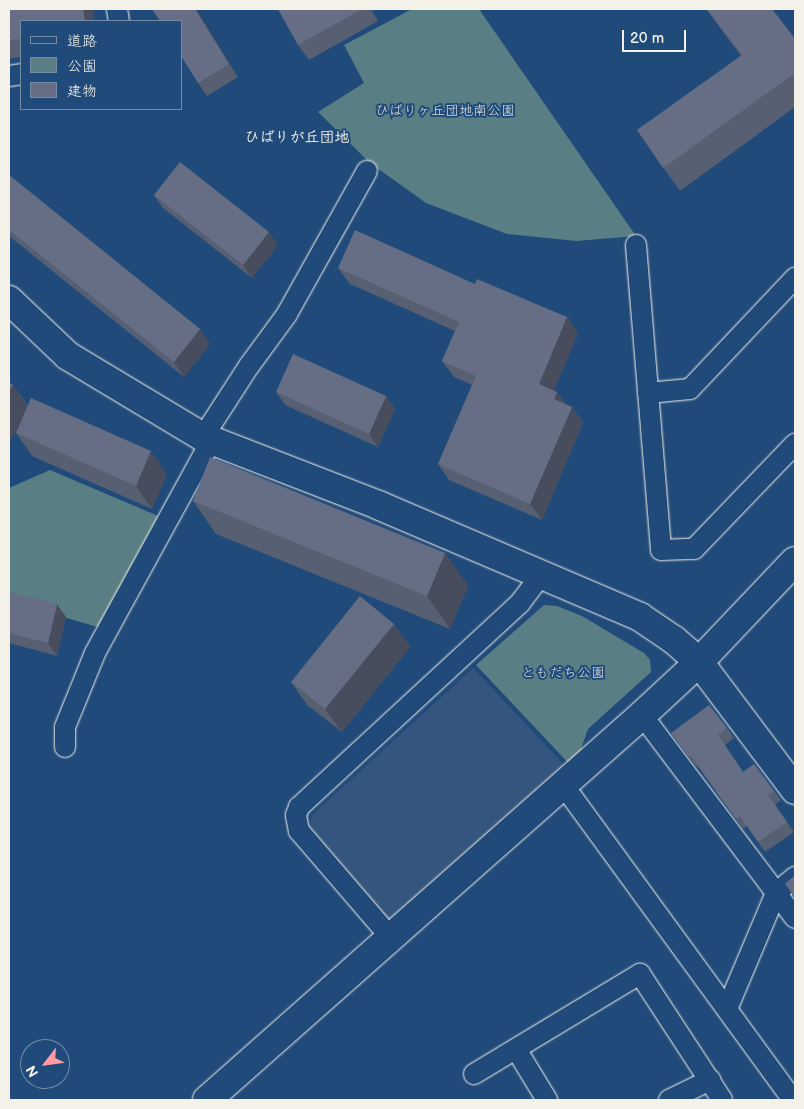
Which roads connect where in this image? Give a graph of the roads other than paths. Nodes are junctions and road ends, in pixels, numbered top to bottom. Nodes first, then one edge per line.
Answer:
1 (367, 171) dead end
2 (636, 245) dead end
3 (795, 278) edge
4 (9, 300) edge
5 (648, 393) junction
6 (207, 439) junction
7 (795, 444) edge
8 (795, 561) edge
9 (542, 574) junction
10 (699, 662) junction
11 (642, 715) junction
12 (66, 747) dead end
13 (564, 786) junction
14 (795, 790) edge
15 (795, 877) edge
16 (776, 893) junction
17 (795, 918) edge
18 (392, 939) junction
19 (727, 1009) junction
20 (516, 1049) junction
21 (474, 1074) dead end
22 (710, 1080) junction
23 (207, 1100) edge
24 (548, 1100) edge
25 (669, 1100) edge
26 (722, 1100) edge
27 (793, 1100) edge

1 - 6 street
2 - 5 street
3 - 5 street
4 - 6 street
5 - 7 street
6 - 9 street
6 - 12 street
8 - 10 street
9 - 10 street
9 - 18 street
10 - 11 street
10 - 14 street
11 - 13 street
11 - 16 street
13 - 18 street
13 - 19 street
15 - 16 street
16 - 17 street
16 - 19 street
18 - 23 street
19 - 27 street
20 - 21 street
20 - 22 street
20 - 24 street
22 - 25 street
22 - 26 street

